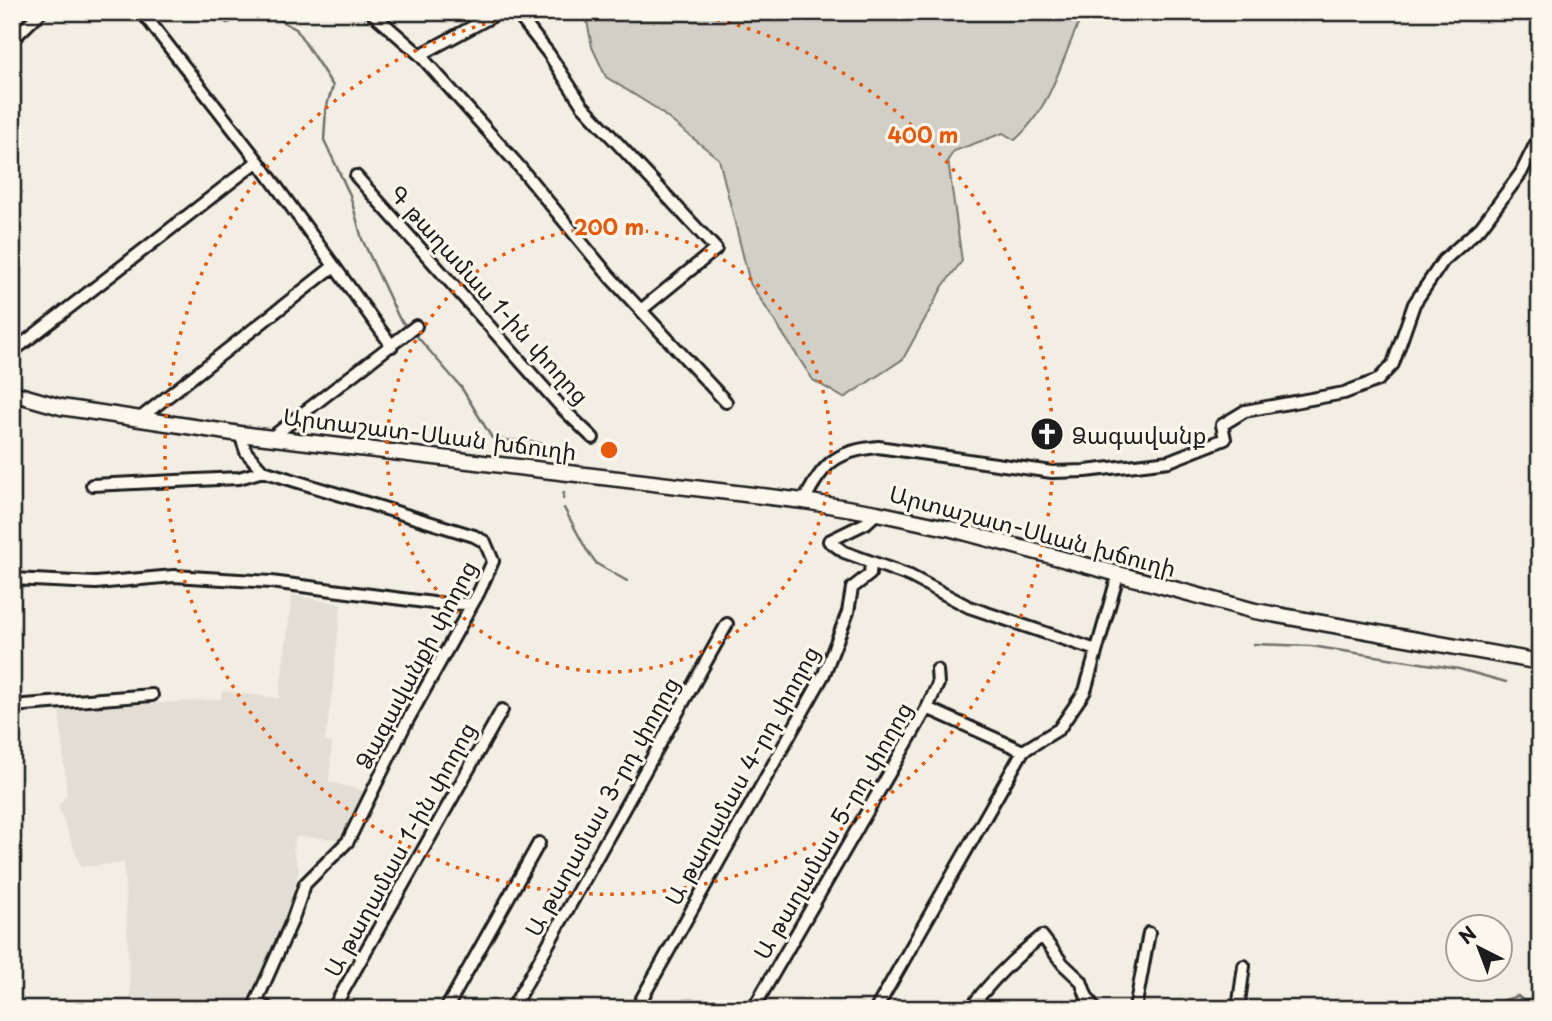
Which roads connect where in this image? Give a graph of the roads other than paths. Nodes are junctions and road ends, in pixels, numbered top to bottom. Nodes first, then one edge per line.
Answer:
1 (41, 12) edge
2 (142, 12) edge
3 (372, 12) edge
4 (500, 12) edge
5 (516, 12) edge
6 (12, 40) edge
7 (420, 55) junction
8 (1540, 135) edge
9 (258, 160) junction
10 (356, 176) dead end
11 (334, 266) junction
12 (641, 310) junction
13 (416, 327) dead end
14 (392, 346) junction
15 (12, 352) edge
16 (12, 393) edge
17 (726, 402) dead end
18 (139, 419) junction
19 (240, 434) junction
20 (272, 437) junction
21 (593, 438) dead end
22 (263, 471) junction
23 (92, 485) dead end
24 (804, 501) junction
25 (877, 513) junction
26 (871, 562) junction
27 (1118, 575) junction
28 (12, 579) edge
29 (472, 604) junction
30 (727, 624) dead end
31 (1096, 650) junction
32 (1540, 663) edge
33 (937, 670) dead end
34 (152, 695) dead end
35 (12, 706) edge
36 (928, 708) junction
37 (502, 710) dead end
38 (1024, 751) junction
39 (539, 843) dead end
40 (1150, 933) dead end
41 (1244, 966) dead end
42 (254, 1005) edge
43 (269, 1009) edge
44 (333, 1009) edge
45 (446, 1009) edge
46 (512, 1009) edge
47 (636, 1009) edge
48 (753, 1009) edge
49 (876, 1009) edge
50 (970, 1009) edge
51 (1095, 1009) edge
52 (1135, 1009) edge
53 (1238, 1009) edge

1 - 6 street
2 - 9 street
3 - 7 street
4 - 7 street
5 - 12 street
7 - 12 street
8 - 24 street
9 - 11 street
9 - 15 street
10 - 21 street, Գ թաղամաս 1-ին փողոց
11 - 14 street
11 - 18 street
12 - 17 street
13 - 14 street
14 - 20 street
16 - 18 main road, Արտաշատ-Սևան խճուղի
18 - 19 main road, Արտաշատ-Սևան խճուղի
19 - 20 main road, Արտաշատ-Սևան խճուղի
19 - 22 street
20 - 24 main road, Արտաշատ-Սևան խճուղի
22 - 23 street
22 - 29 street, Ձագավանքի փողոց
24 - 25 main road, Արտաշատ-Սևան խճուղի
25 - 26 street
25 - 27 main road, Արտաշատ-Սևան խճուղի
26 - 31 street
26 - 47 street, Ա թաղամաս 4-րդ փողոց
27 - 31 street
27 - 32 main road, Արտաշատ-Սևան խճուղի
28 - 29 street
29 - 42 street, Ձագավանքի փողոց
30 - 46 street, Ա թաղամաս 3-րդ փողոց
31 - 38 street
33 - 36 street, Ա թաղամաս 5-րդ փողոց
34 - 35 street
36 - 38 street
36 - 48 street, Ա թաղամաս 5-րդ փողոց
37 - 44 street, Ա թաղամաս 1-ին փողոց
38 - 49 street
39 - 45 street
40 - 52 street
41 - 53 street
42 - 43 street
50 - 51 street

